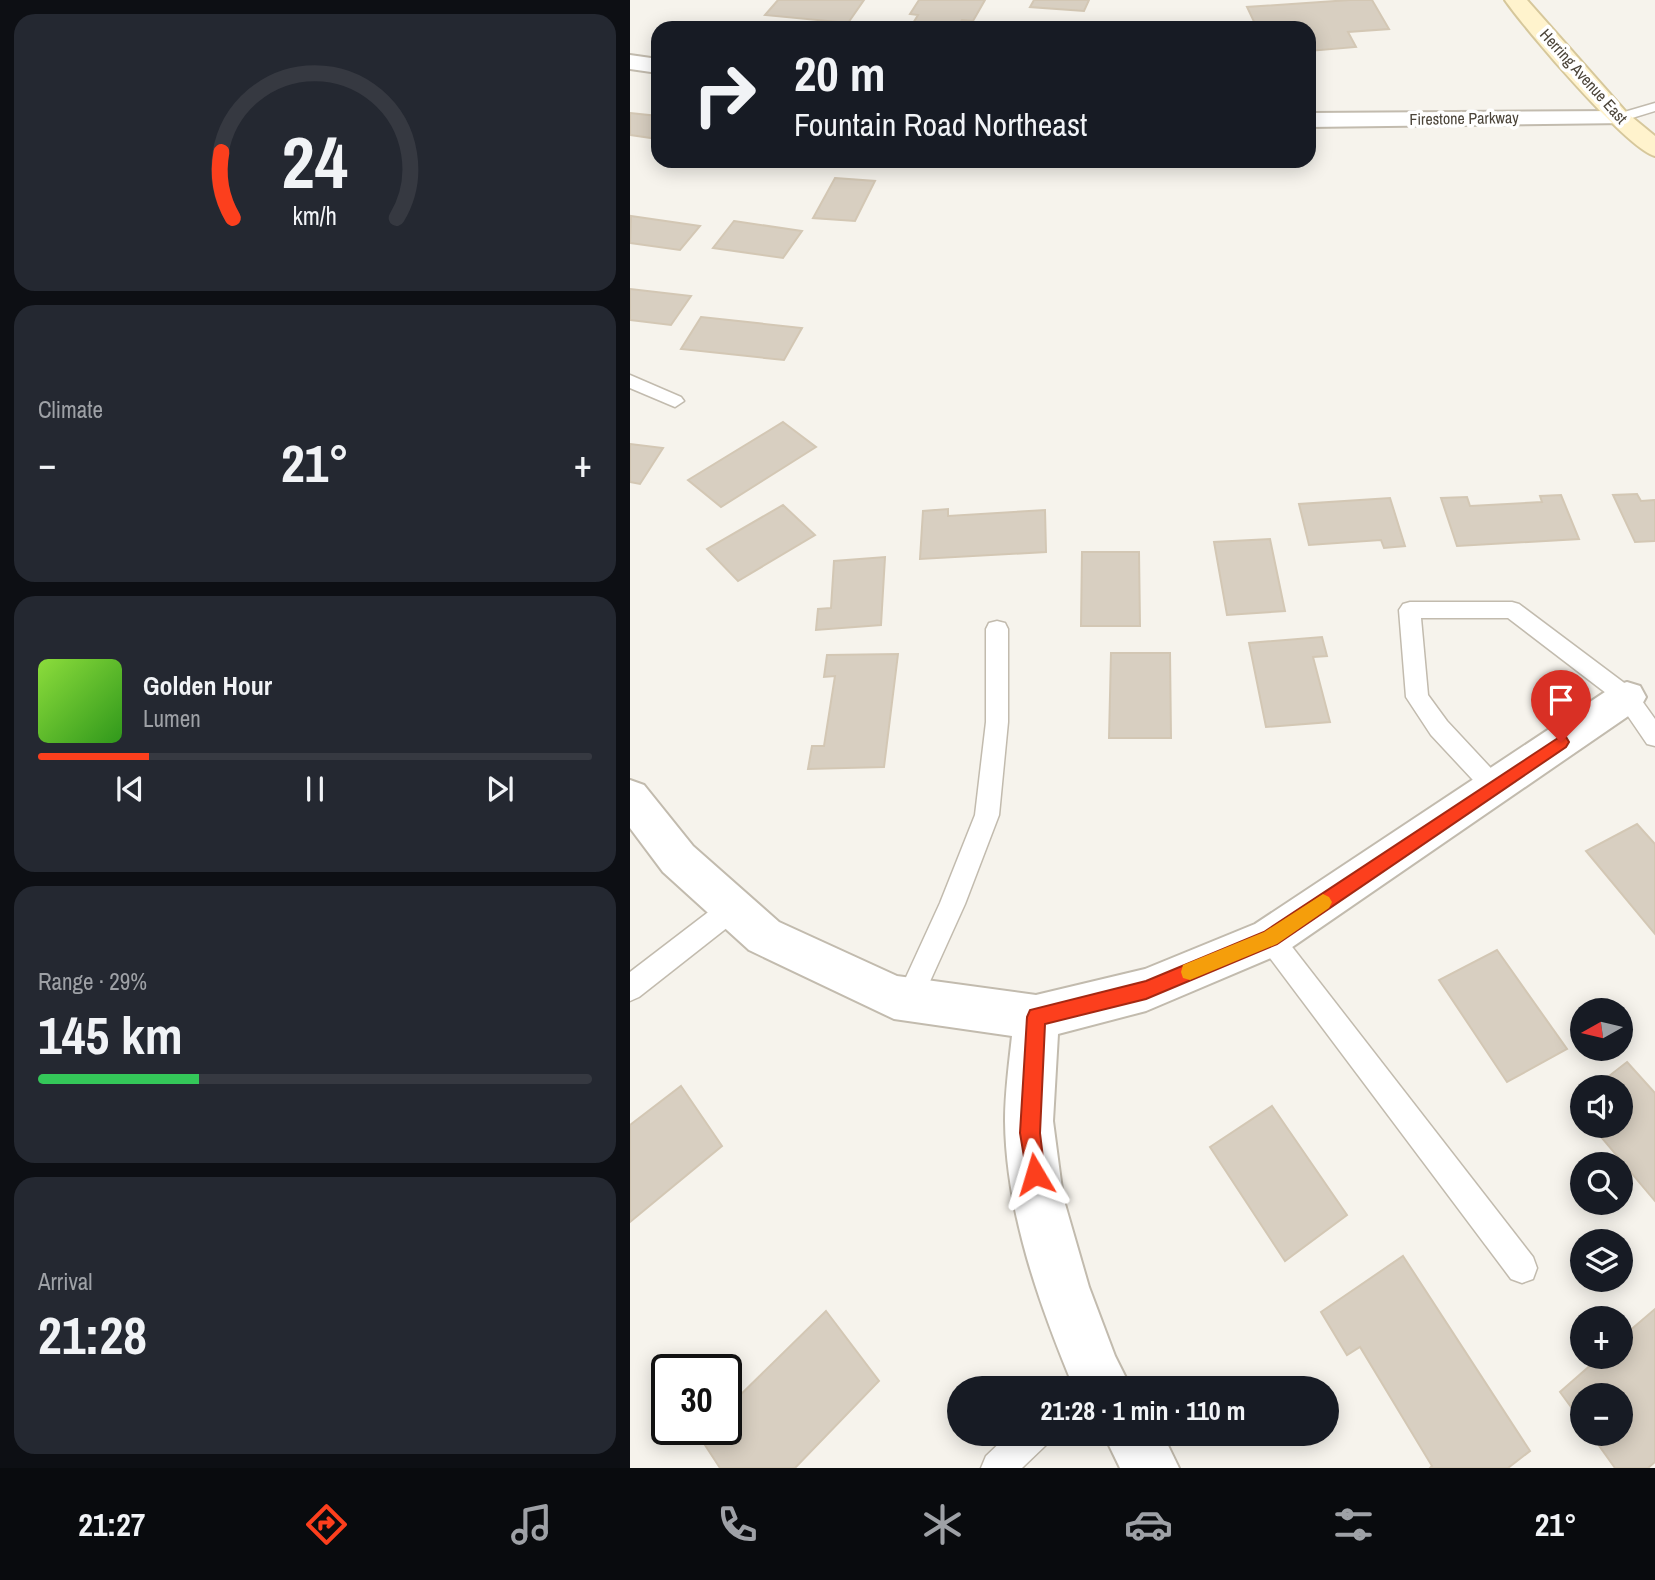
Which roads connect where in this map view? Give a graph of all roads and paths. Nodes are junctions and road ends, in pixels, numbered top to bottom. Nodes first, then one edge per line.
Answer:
1 (1516, 0) edge
2 (630, 62) edge
3 (651, 64) edge
4 (1655, 107) edge
5 (1619, 118) junction
6 (1316, 120) edge
7 (1655, 149) edge
8 (630, 381) edge
9 (675, 401) dead end
10 (997, 629) dead end
11 (1627, 698) junction
12 (1655, 737) edge
13 (1494, 787) junction
14 (630, 797) edge
15 (733, 908) junction
16 (1270, 938) junction
17 (630, 988) edge
18 (909, 999) junction
19 (1036, 1017) junction
20 (1522, 1268) dead end
21 (1091, 1376) edge
22 (1021, 1446) edge
23 (1138, 1446) edge
24 (998, 1468) edge
25 (1151, 1468) edge

1 - 5 main road, Herring Avenue East
2 - 3 street
4 - 5 lane
5 - 6 street, Firestone Parkway
5 - 7 main road, Herring Avenue East
8 - 9 lane
10 - 18 lane
11 - 12 lane
11 - 13 street
11 - 13 lane
13 - 16 street
14 - 15 street
15 - 17 lane
15 - 18 street
16 - 19 street
16 - 20 lane
18 - 19 street
19 - 21 street
22 - 24 lane
23 - 25 street

